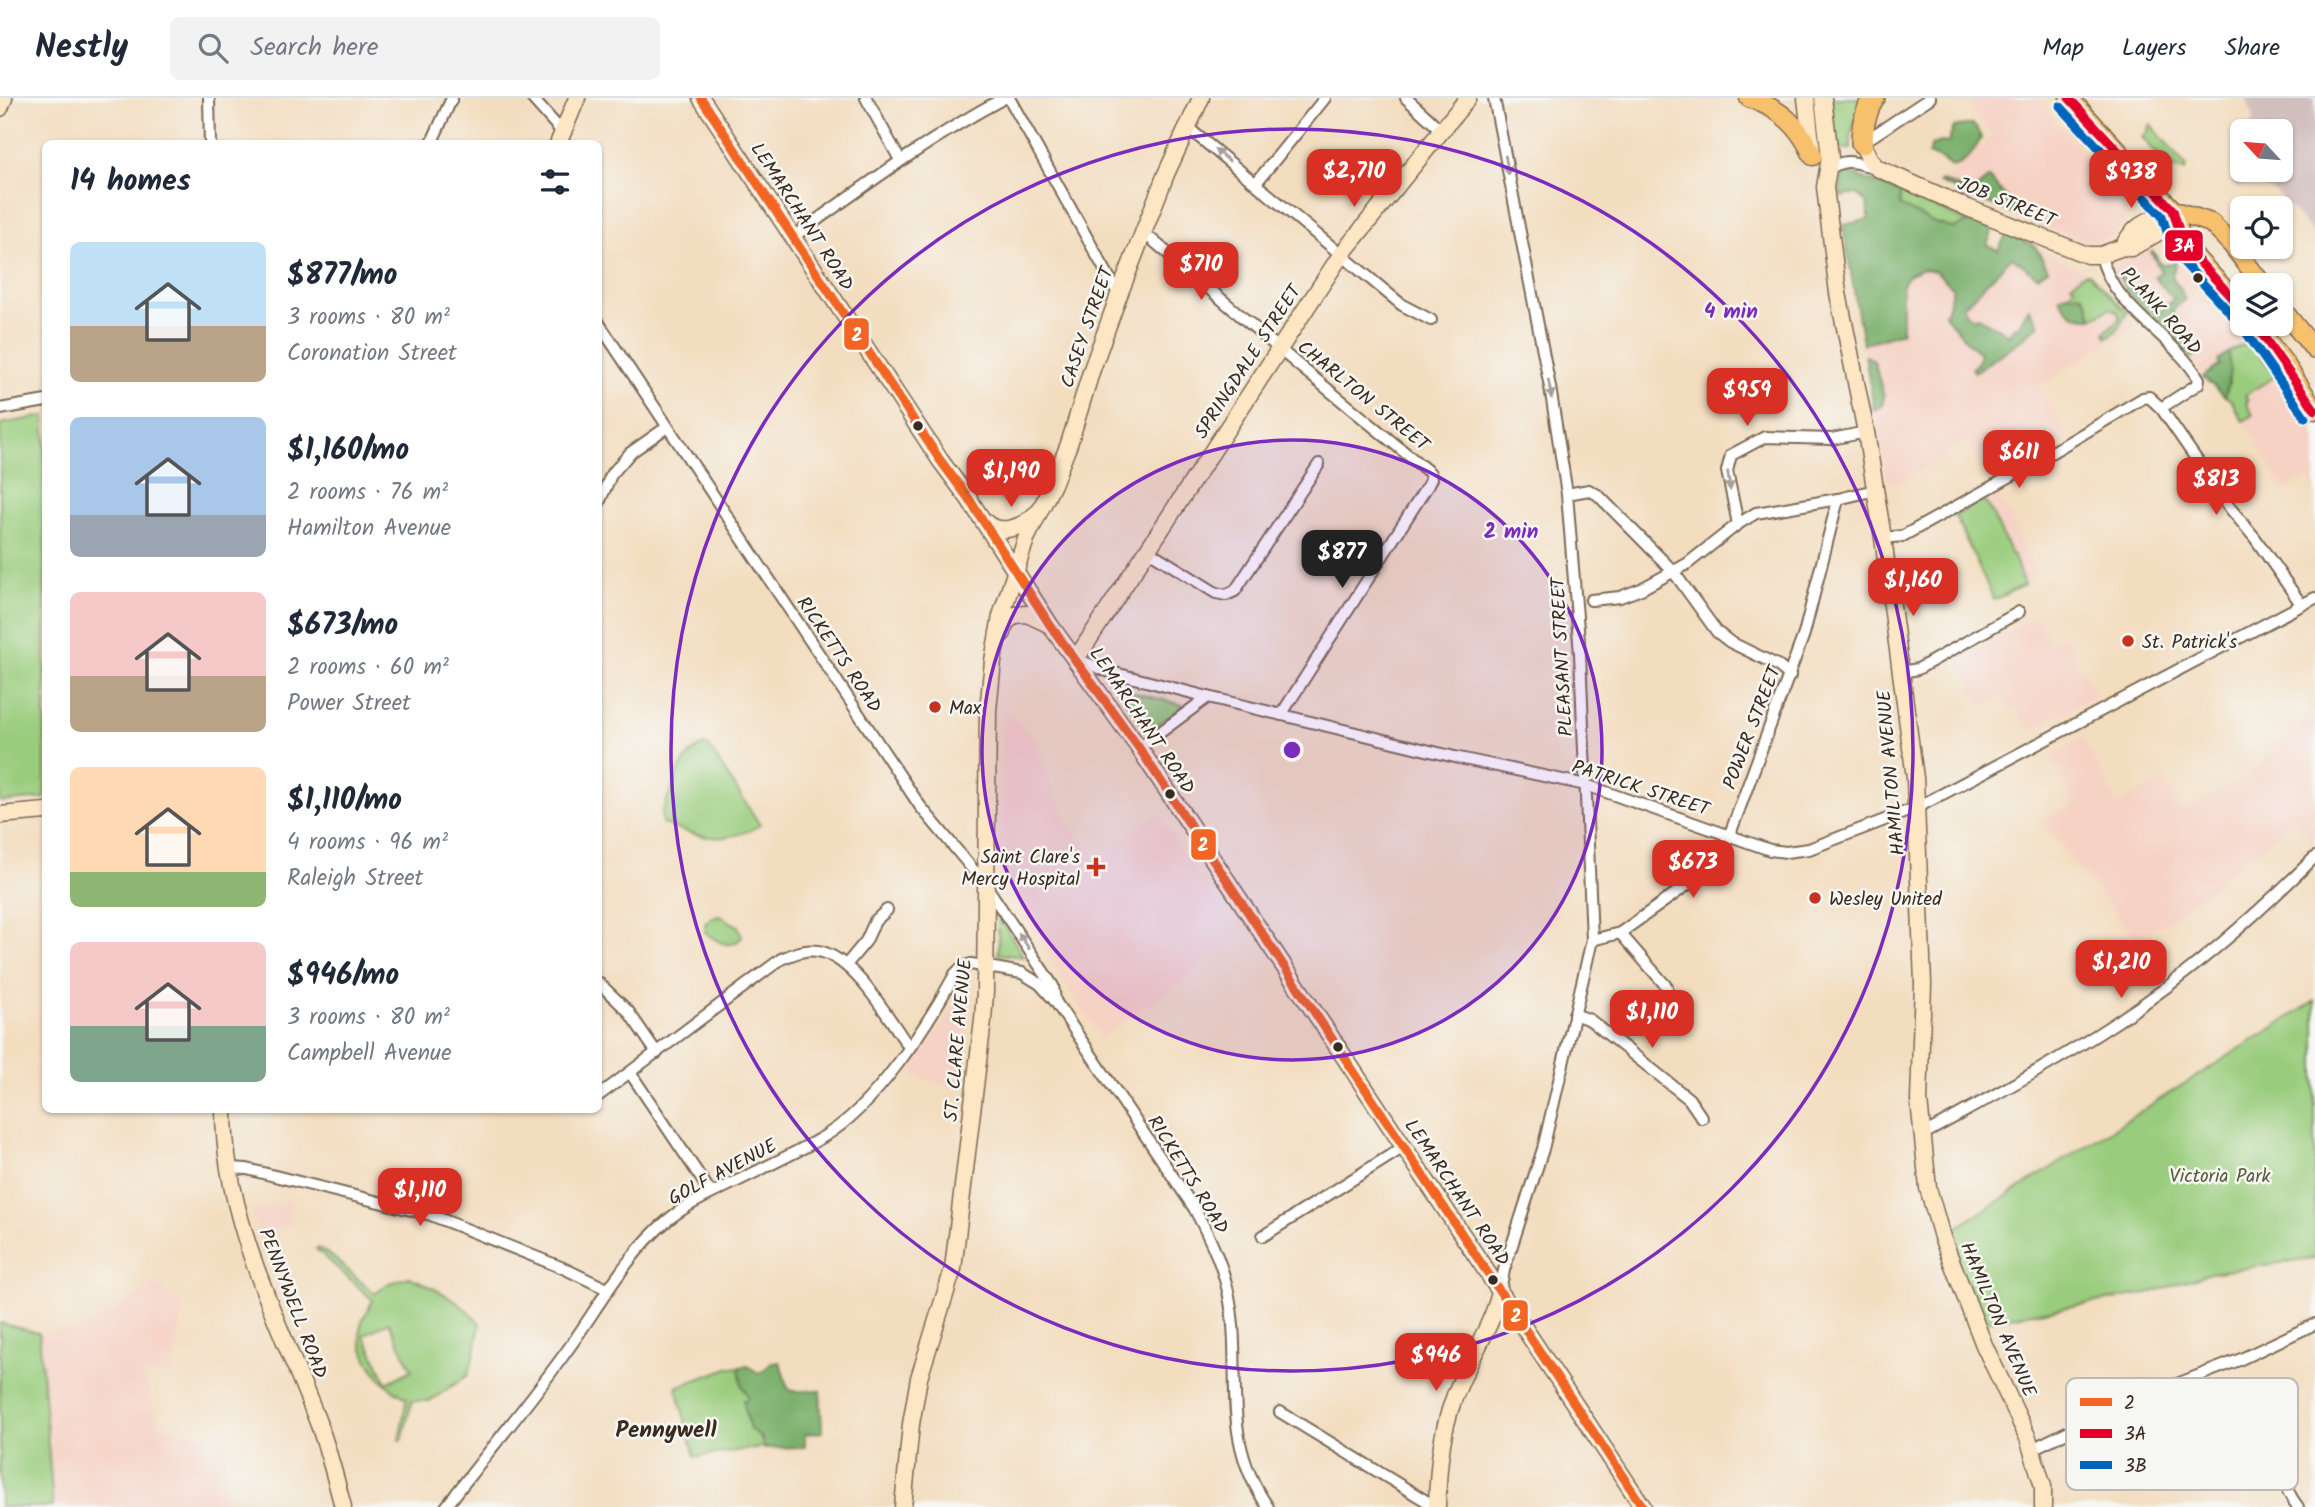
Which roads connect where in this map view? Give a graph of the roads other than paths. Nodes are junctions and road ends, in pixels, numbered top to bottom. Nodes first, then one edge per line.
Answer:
1 (4, 98) edge
2 (209, 98) edge
3 (452, 98) edge
4 (532, 98) edge
5 (577, 98) edge
6 (701, 98) edge
7 (866, 98) edge
8 (1006, 98) edge
9 (1201, 98) edge
10 (1325, 98) edge
11 (1406, 98) edge
12 (1468, 98) edge
13 (1494, 98) edge
14 (1749, 98) edge
15 (1806, 98) edge
16 (1823, 98) edge
17 (1874, 98) edge
18 (1930, 98) edge
19 (2069, 98) edge
20 (0, 108) edge
21 (1187, 127) junction
22 (1441, 130) junction
23 (561, 138) edge
24 (209, 140) edge
25 (433, 140) edge
26 (1862, 143) junction
27 (1813, 156) junction
28 (900, 160) junction
29 (1877, 168) junction
30 (1826, 179) junction
31 (1256, 183) junction
32 (2173, 210) junction
33 (1143, 232) junction
34 (793, 237) junction
35 (1341, 255) junction
36 (2101, 256) junction
37 (2254, 273) edge
38 (1119, 295) junction
39 (2230, 295) edge
40 (1431, 320) dead end
41 (2293, 323) edge
42 (602, 328) edge
43 (2264, 336) edge
44 (1280, 349) junction
45 (2315, 350) edge
46 (42, 402) edge
47 (2161, 408) junction
48 (0, 409) edge
49 (2315, 410) edge
50 (667, 427) junction
51 (1866, 432) junction
52 (1319, 464) dead end
53 (1311, 475) junction
54 (1323, 483) dead end
55 (1875, 490) junction
56 (1567, 494) junction
57 (602, 496) edge
58 (1838, 499) junction
59 (1038, 512) junction
60 (983, 520) junction
61 (1738, 524) junction
62 (1883, 538) junction
63 (1147, 550) junction
64 (1016, 571) junction
65 (1673, 571) junction
66 (2315, 598) edge
67 (1591, 600) dead end
68 (2301, 604) junction
69 (2019, 612) dead end
70 (1050, 625) junction
71 (997, 637) junction
72 (1076, 659) junction
73 (1902, 672) junction
74 (1790, 676) junction
75 (1208, 697) junction
76 (1281, 715) junction
77 (1139, 748) junction
78 (1586, 785) junction
79 (1916, 808) junction
80 (42, 811) edge
81 (0, 815) edge
82 (1730, 834) junction
83 (2315, 857) edge
84 (985, 884) junction
85 (887, 910) dead end
86 (1620, 933) junction
87 (1592, 940) junction
88 (846, 965) junction
89 (985, 966) junction
90 (602, 986) edge
91 (1667, 987) dead end
92 (1055, 1001) junction
93 (1574, 1014) junction
94 (909, 1047) junction
95 (657, 1052) junction
96 (631, 1074) junction
97 (602, 1093) edge
98 (224, 1113) edge
99 (1702, 1118) dead end
100 (1922, 1135) junction
101 (1402, 1148) junction
102 (230, 1168) junction
103 (711, 1194) junction
104 (1263, 1236) dead end
105 (607, 1289) junction
106 (1500, 1292) junction
107 (2315, 1324) edge
108 (2192, 1378) edge
109 (1280, 1412) dead end
110 (2066, 1432) edge
111 (2032, 1449) junction
112 (2288, 1490) edge
113 (343, 1507) edge
114 (446, 1507) edge
115 (903, 1507) edge
116 (1268, 1507) edge
117 (1437, 1507) edge
118 (1643, 1507) edge
119 (2043, 1507) edge
120 (2298, 1507) edge

1 - 20 street
2 - 24 street
3 - 25 street
4 - 23 street
5 - 23 street
6 - 34 street, LEMARCHANT ROAD
7 - 28 street
8 - 28 street
8 - 38 street
9 - 21 street, CASEY STREET
10 - 31 street
11 - 22 street
12 - 22 street, SPRINGDALE STREET
13 -> 56 street, PLEASANT STREET
14 - 27 main road
15 - 27 street, HAMILTON AVENUE
16 - 30 street, HAMILTON AVENUE
17 - 26 highway
18 - 26 street
19 - 32 main road
31 -> 21 street
21 - 33 street, CASEY STREET
22 - 35 street, SPRINGDALE STREET
26 - 29 street
27 - 30 street, HAMILTON AVENUE
28 - 34 street
29 - 30 street, JOB STREET
29 - 36 street, JOB STREET
30 - 51 street, HAMILTON AVENUE
31 - 35 street
32 - 36 street
32 - 37 main road
32 - 39 main road
33 - 38 street, CASEY STREET
33 - 44 street, CHARLTON STREET
34 - 60 street, LEMARCHANT ROAD
35 - 40 street
35 - 44 street, SPRINGDALE STREET
36 - 47 street, PLANK ROAD
38 - 59 street, CASEY STREET
41 - 45 main road
42 - 50 street, RICKETTS ROAD
43 - 49 main road
44 - 63 street, SPRINGDALE STREET
44 - 76 street, CHARLTON STREET
46 - 48 street
47 - 62 street
47 - 68 street
50 - 57 street
50 - 84 street, RICKETTS ROAD
51 - 55 street, HAMILTON AVENUE
51 -> 61 street
52 - 53 street
53 - 54 street
53 - 63 street
55 - 58 street
55 - 62 street, HAMILTON AVENUE
56 - 65 street
56 - 78 street, PLEASANT STREET
58 - 61 street
58 - 74 street, POWER STREET
59 - 60 street
59 - 64 street, CASEY STREET
60 - 64 street, LEMARCHANT ROAD
61 - 65 street
62 - 73 street, HAMILTON AVENUE
63 - 72 street, SPRINGDALE STREET
64 - 70 street, LEMARCHANT ROAD
64 - 71 street, ST. CLARE AVENUE
65 - 67 street
65 - 74 street
66 - 68 street, PATRICK STREET
68 - 79 street, PATRICK STREET
69 - 73 street
70 - 71 street
70 - 72 street, LEMARCHANT ROAD
71 - 84 street, ST. CLARE AVENUE
72 - 75 street, PATRICK STREET
72 - 77 street, LEMARCHANT ROAD
73 - 79 street, HAMILTON AVENUE
74 - 82 street, POWER STREET
75 - 76 street, PATRICK STREET
75 - 77 street
76 - 78 street, PATRICK STREET
77 - 101 street, LEMARCHANT ROAD
78 - 82 street, PATRICK STREET
78 - 87 street, PLEASANT STREET
79 - 82 street, PATRICK STREET
79 - 100 street, HAMILTON AVENUE
80 - 81 street
82 - 86 street, POWER STREET
83 - 100 street
84 - 89 street, ST. CLARE AVENUE
92 -> 84 street, RICKETTS ROAD
85 - 88 street
86 - 87 street, POWER STREET
86 - 91 street
87 - 93 street, PLEASANT STREET
88 - 94 street
88 - 95 street
89 - 92 street, RICKETTS ROAD
89 - 94 street, GOLF AVENUE
89 - 115 street, ST. CLARE AVENUE
90 - 95 street
92 - 116 street, RICKETTS ROAD
93 - 99 street
93 - 106 street, PLEASANT STREET
94 - 103 street, GOLF AVENUE
95 - 96 street
96 - 97 street
96 - 103 street
98 - 102 street, PENNYWELL ROAD
100 - 111 street, HAMILTON AVENUE
101 - 104 street
101 - 106 street, LEMARCHANT ROAD
102 - 105 street
102 - 113 street, PENNYWELL ROAD
103 - 105 street, GOLF AVENUE
105 - 114 street, GOLF AVENUE
106 - 117 street
106 - 118 street, LEMARCHANT ROAD
107 - 108 street
109 - 117 street
110 - 111 street
111 - 119 street, HAMILTON AVENUE
112 - 120 street

